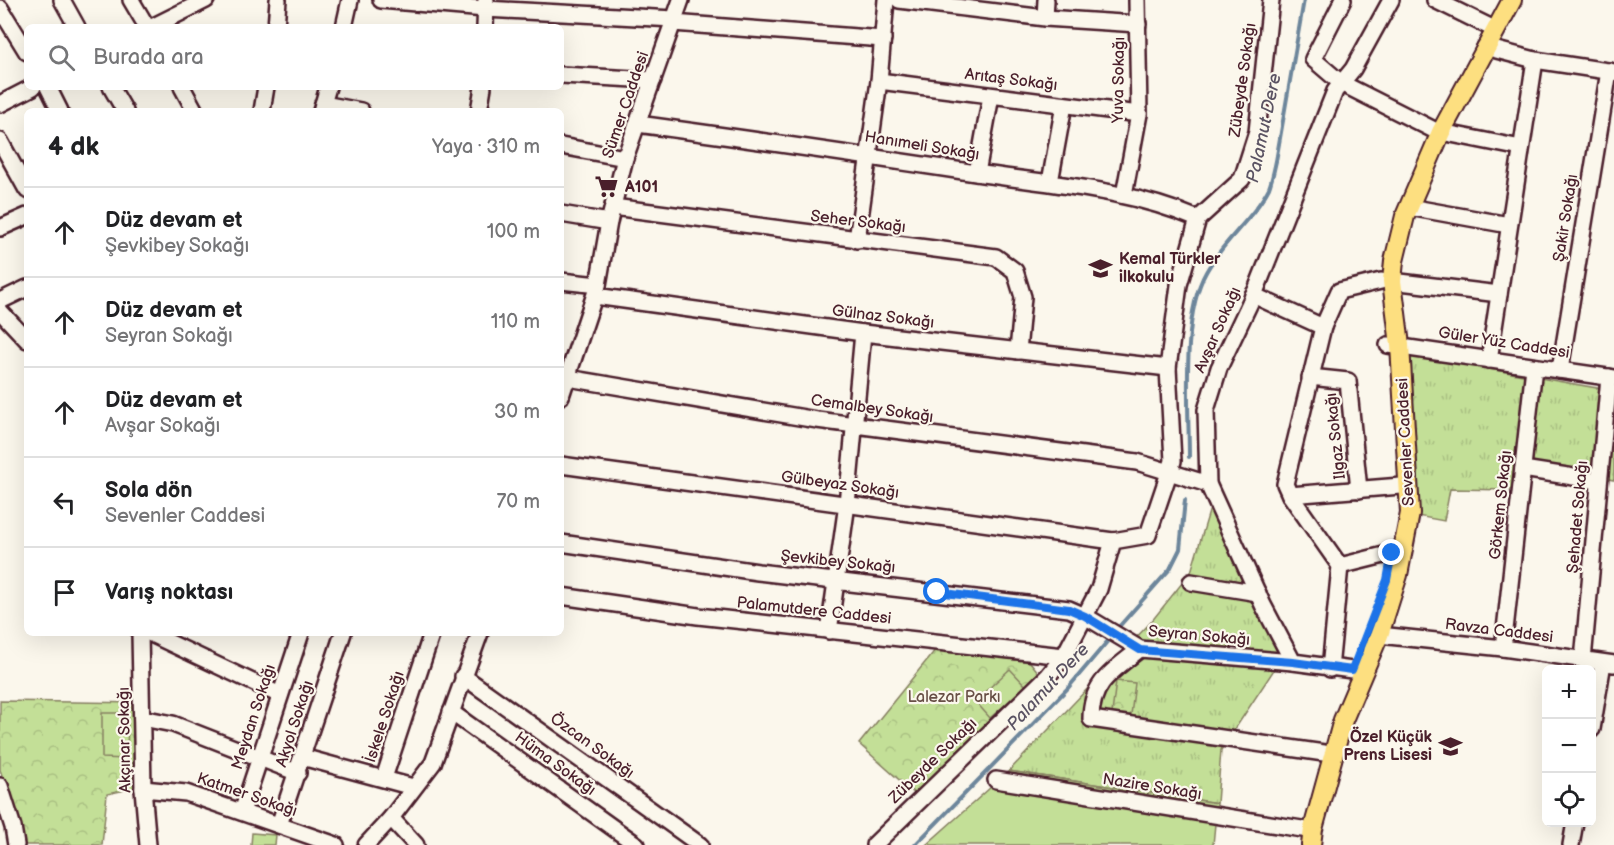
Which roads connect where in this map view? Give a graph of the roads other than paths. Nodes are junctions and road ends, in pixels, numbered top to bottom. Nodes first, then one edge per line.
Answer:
1 (62, 0) edge
2 (131, 0) edge
3 (204, 0) edge
4 (278, 0) edge
5 (350, 0) edge
6 (381, 0) edge
7 (681, 0) edge
8 (886, 0) edge
9 (899, 0) edge
10 (1046, 0) edge
11 (1137, 0) edge
12 (1271, 0) edge
13 (1343, 0) edge
14 (1392, 0) edge
15 (1435, 0) edge
16 (1502, 0) edge
17 (1512, 0) edge
18 (485, 5) edge
19 (0, 8) edge
20 (1045, 18) junction
21 (674, 21) junction
22 (75, 24) edge
23 (145, 24) edge
24 (158, 24) edge
25 (276, 24) edge
26 (345, 24) edge
27 (485, 24) edge
28 (1138, 24) junction
29 (1488, 26) junction
30 (883, 39) junction
31 (1481, 45) junction
32 (24, 47) edge
33 (1534, 60) junction
34 (1611, 72) edge
35 (564, 75) edge
36 (653, 80) junction
37 (879, 81) junction
38 (1341, 83) junction
39 (27, 90) edge
40 (50, 90) edge
41 (113, 90) edge
42 (184, 90) edge
43 (266, 90) edge
44 (327, 90) edge
45 (482, 90) edge
46 (991, 96) junction
47 (0, 104) edge
48 (1064, 105) junction
49 (58, 108) edge
50 (123, 108) edge
51 (193, 108) edge
52 (262, 108) edge
53 (322, 108) edge
54 (480, 108) edge
55 (1139, 114) junction
56 (637, 124) junction
57 (1437, 130) junction
58 (0, 141) edge
59 (564, 147) edge
60 (1521, 148) junction
61 (868, 156) junction
62 (625, 158) junction
63 (977, 173) junction
64 (1050, 182) junction
65 (24, 185) edge
66 (1124, 195) junction
67 (1409, 207) junction
68 (564, 214) edge
69 (611, 215) junction
70 (24, 217) edge
71 (1198, 219) junction
72 (1509, 225) junction
73 (0, 228) edge
74 (857, 240) junction
75 (1386, 281) junction
76 (564, 282) edge
77 (24, 289) edge
78 (596, 291) junction
79 (1499, 294) junction
80 (1253, 295) junction
81 (0, 301) edge
82 (0, 311) edge
83 (1323, 327) junction
84 (863, 333) junction
85 (24, 337) edge
86 (1394, 345) junction
87 (1017, 351) junction
88 (569, 353) edge
89 (1489, 360) junction
90 (1534, 367) junction
91 (1168, 368) junction
92 (1560, 370) junction
93 (1310, 377) junction
94 (568, 378) junction
95 (1611, 378) edge
96 (564, 388) edge
97 (853, 425) junction
98 (564, 465) edge
99 (1523, 470) junction
100 (1171, 473) junction
101 (1599, 481) junction
102 (1208, 484) junction
103 (1401, 486) junction
104 (1359, 490) junction
105 (1290, 495) junction
106 (847, 504) junction
107 (1113, 541) junction
108 (564, 543) edge
109 (1392, 553) junction
110 (1340, 566) junction
111 (836, 580) junction
112 (1191, 582) dead end
113 (1258, 593) junction
114 (564, 596) edge
115 (1085, 616) junction
116 (829, 631) junction
117 (1374, 633) junction
118 (1113, 634) joint
119 (140, 636) edge
120 (155, 636) edge
121 (300, 636) edge
122 (343, 636) edge
123 (431, 636) edge
124 (479, 636) edge
125 (1503, 648) junction
126 (1140, 650) junction
127 (1064, 656) junction
128 (1583, 660) junction
129 (1293, 662) junction
130 (1608, 664) edge
131 (1330, 669) junction
132 (1352, 670) junction
133 (463, 676) junction
134 (280, 695) junction
135 (451, 712) junction
136 (142, 718) junction
137 (1594, 719) edge
138 (1324, 753) junction
139 (302, 757) junction
140 (258, 760) junction
141 (298, 773) junction
142 (384, 778) junction
143 (996, 780) dead end
144 (413, 787) junction
145 (143, 789) junction
146 (1, 793) edge
147 (242, 812) junction
148 (391, 818) junction
149 (279, 825) junction
150 (1574, 827) edge
151 (1301, 837) edge
152 (16, 845) edge
153 (148, 845) edge
154 (336, 845) edge
155 (366, 845) edge
156 (416, 845) edge
157 (638, 845) edge
158 (700, 845) edge
159 (874, 845) edge
160 (1311, 845) edge
161 (1571, 845) edge

1 - 22 street
2 - 23 street
3 - 24 street
4 - 25 street
5 - 26 street
6 - 18 street
7 - 21 street, Sümer Caddesi
8 - 30 street
9 - 20 street
10 - 20 street
11 - 28 street, Yuva Sokağı
12 - 71 street, Zübeyde Sokağı
13 - 38 street
14 - 38 street, Avşar Sokağı
15 - 29 street
16 - 29 main road, Sevenler Caddesi
17 - 31 main road, Sevenler Caddesi
18 - 21 street
18 - 27 street
19 - 32 street
20 - 28 street
21 - 30 street
21 - 36 street, Sümer Caddesi
28 - 55 street, Yuva Sokağı
29 - 31 main road, Sevenler Caddesi
30 - 37 street
31 - 33 street
31 - 57 main road, Sevenler Caddesi
33 - 34 street
33 - 60 street
34 - 92 street, Şakir Sokağı
35 - 36 street
36 - 56 street, Sümer Caddesi
37 - 46 street, Arıtaş Sokağı
37 - 61 street
38 - 57 street
38 - 80 street, Avşar Sokağı
39 - 47 street
40 - 49 street
41 - 50 street
42 - 51 street
43 - 52 street
44 - 53 street
45 - 54 street
46 - 48 street, Arıtaş Sokağı
46 - 63 street
48 - 55 street, Arıtaş Sokağı
48 - 64 street
55 - 66 street, Yuva Sokağı
56 - 61 street, Hanımeli Sokağı
56 - 62 street, Sümer Caddesi
57 - 60 street
57 - 67 main road, Sevenler Caddesi
57 - 75 main road, Sevenler Caddesi
58 - 65 street
59 - 62 street
60 - 72 street
61 - 63 street, Hanımeli Sokağı
61 - 74 street
62 - 69 street, Sümer Caddesi
63 - 64 street, Hanımeli Sokağı
64 - 66 street, Hanımeli Sokağı
66 - 71 street, Hanımeli Sokağı
67 - 72 street
67 - 75 main road, Sevenler Caddesi
68 - 69 street, Seher Sokağı
69 - 74 street, Seher Sokağı
69 - 78 street, Sümer Caddesi
70 - 73 street
71 - 91 street
72 - 79 street
74 - 87 street, Seher Sokağı
75 - 79 street
75 - 83 street
75 - 86 main road, Sevenler Caddesi
76 - 78 street, Gülnaz Sokağı
77 - 81 street
78 - 84 street, Gülnaz Sokağı
78 - 88 street, Sümer Caddesi
79 - 89 street
80 - 83 street
80 - 102 street, Avşar Sokağı
82 - 85 street
83 - 93 street
84 - 87 street, Gülnaz Sokağı
84 - 97 street
86 - 89 street, Güler Yüz Caddesi
86 - 103 main road, Sevenler Caddesi
86 - 117 main road, Sevenler Caddesi
87 - 91 street, Gülnaz Sokağı
88 - 94 street, Sümer Caddesi
89 - 90 street, Güler Yüz Caddesi
90 - 92 street, Güler Yüz Caddesi
90 - 99 street, Görkem Sokağı
91 - 100 street
92 - 95 street, Güler Yüz Caddesi
93 - 104 street, Ilgaz Sokağı
93 - 105 street
94 - 96 street, Sümer Caddesi
94 - 97 street, Cemalbey Sokağı
95 - 101 street, Şehadet Sokağı
97 - 100 street, Cemalbey Sokağı
97 - 106 street
98 - 106 street, Gülbeyaz Sokağı
99 - 101 street
99 - 125 street, Görkem Sokağı
100 - 102 street, Cemalbey Sokağı
100 - 107 street
101 - 128 street, Şehadet Sokağı
102 - 113 street, Avşar Sokağı
103 - 104 street
103 - 109 main road, Sevenler Caddesi
104 - 105 street
105 - 110 street
106 - 107 street, Gülbeyaz Sokağı
106 - 111 street
107 - 115 street, Zübeyde Sokağı
108 - 111 street, Şevkibey Sokağı
109 - 110 street
109 - 117 main road, Sevenler Caddesi
110 - 131 street
111 - 115 street, Şevkibey Sokağı
111 - 116 street
112 - 113 street
113 - 129 street, Avşar Sokağı
114 - 116 street, Palamutdere Caddesi
115 - 118 street, Şevkibey Sokağı
115 - 127 street, Zübeyde Sokağı
116 - 127 street, Palamutdere Caddesi
117 - 125 street, Ravza Caddesi
117 - 132 main road, Sevenler Caddesi
117 - 160 main road, Sevenler Caddesi
118 - 126 street, Seyran Sokağı
119 - 136 street, Akçınar Sokağı
120 - 134 street
121 - 134 street, Meydan Sokağı
122 - 139 street, Akyol Sokağı
123 - 142 street, İskele Sokağı
124 - 133 street
125 - 128 street, Ravza Caddesi
126 - 129 street, Seyran Sokağı
126 - 138 street
127 - 159 street, Zübeyde Sokağı
128 - 130 street, Ravza Caddesi
129 - 131 street
130 - 137 street
131 - 132 street
132 - 138 main road, Sevenler Caddesi
133 - 135 street
133 - 158 street, Özcan Sokağı
134 - 140 street, Meydan Sokağı
135 - 144 street
135 - 157 street, Hüma Sokağı
136 - 140 street
136 - 145 street, Akçınar Sokağı
138 - 151 main road, Sevenler Caddesi
139 - 141 street, Akyol Sokağı
139 - 142 street
140 - 141 street
140 - 147 street, Meydan Sokağı
141 - 149 street, Akyol Sokağı
142 - 144 street
143 - 151 street, Nazire Sokağı
144 - 148 street
145 - 147 street, Katmer Sokağı
145 - 153 street, Akçınar Sokağı
146 - 152 street
147 - 149 street, Katmer Sokağı
148 - 155 street
148 - 156 street
149 - 154 street, Katmer Sokağı
150 - 161 street

